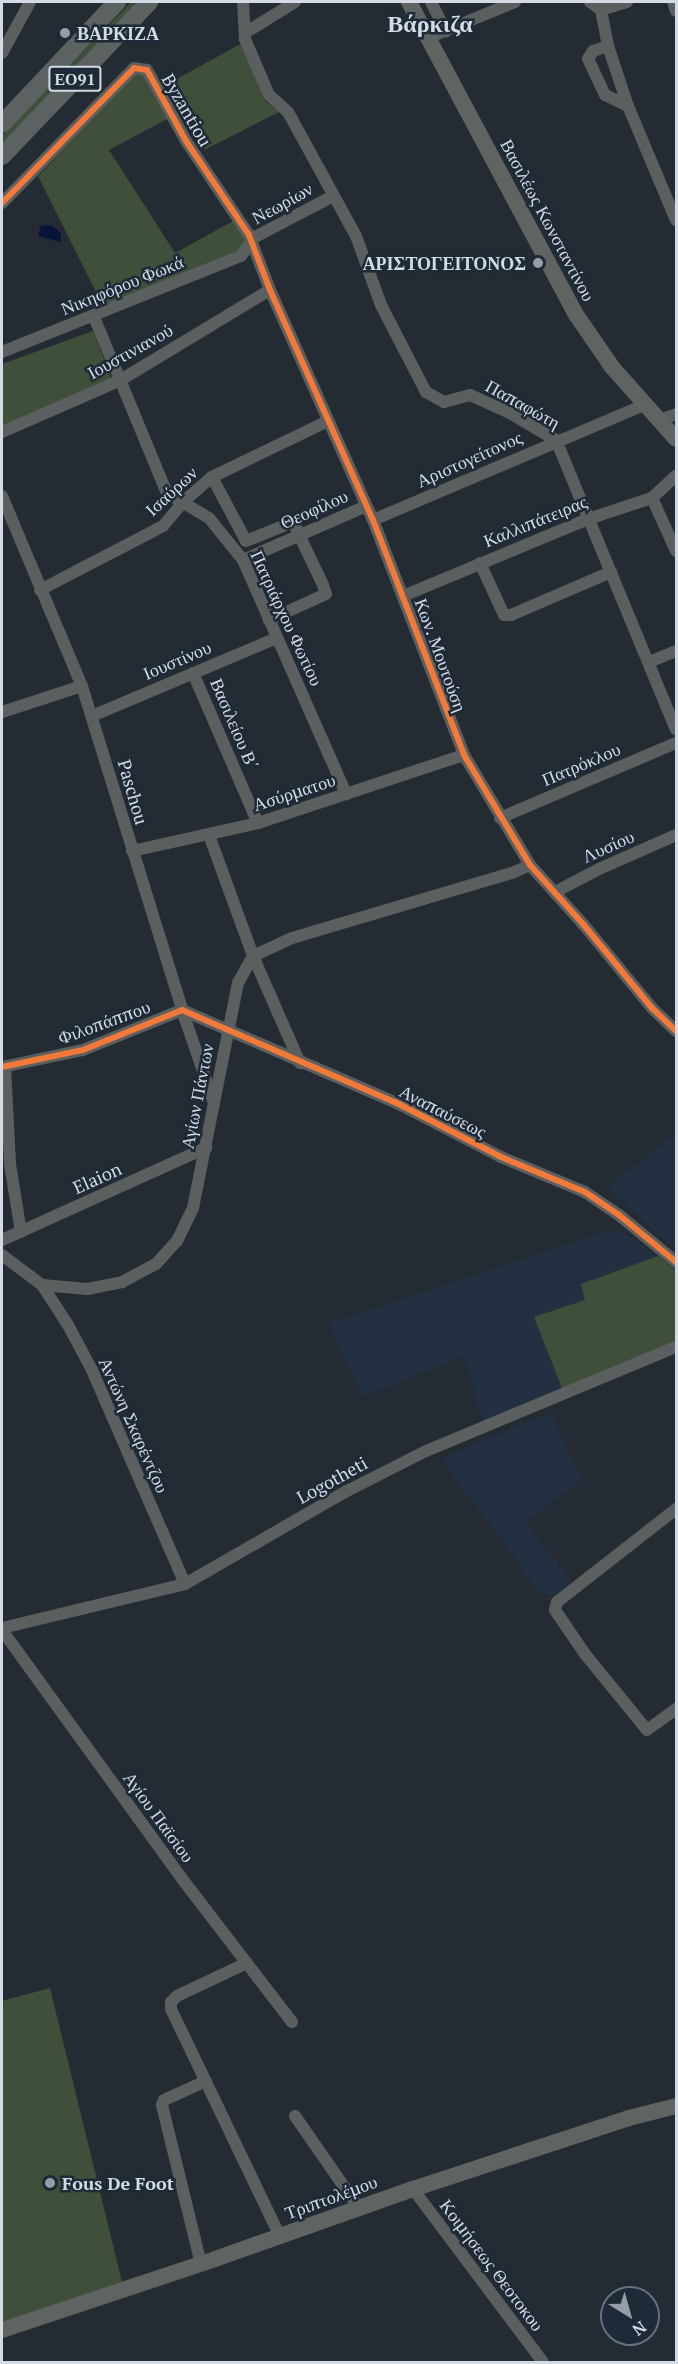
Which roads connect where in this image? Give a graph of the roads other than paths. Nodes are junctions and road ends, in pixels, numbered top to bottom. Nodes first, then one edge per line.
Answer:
1 (30, 2) edge
2 (117, 2) edge
3 (149, 2) edge
4 (243, 2) edge
5 (295, 2) edge
6 (409, 2) edge
7 (430, 2) edge
8 (515, 2) edge
9 (590, 2) edge
10 (627, 2) edge
11 (673, 2) edge
12 (601, 10) junction
13 (676, 11) edge
14 (446, 31) junction
15 (245, 33) junction
16 (430, 37) junction
17 (608, 46) junction
18 (2, 54) edge
19 (628, 106) junction
20 (2, 124) edge
21 (2, 156) edge
22 (671, 195) edge
23 (333, 196) junction
24 (2, 202) edge
25 (676, 220) edge
26 (251, 244) junction
27 (270, 290) junction
28 (94, 317) junction
29 (2, 352) edge
30 (119, 381) junction
31 (645, 404) junction
32 (676, 414) edge
33 (659, 420) junction
34 (328, 421) junction
35 (2, 432) edge
36 (676, 439) edge
37 (556, 440) junction
38 (676, 476) edge
39 (212, 477) junction
40 (2, 496) edge
41 (652, 498) junction
42 (183, 502) junction
43 (366, 506) junction
44 (588, 519) junction
45 (374, 520) junction
46 (300, 535) junction
47 (676, 551) edge
48 (243, 560) junction
49 (480, 563) junction
50 (611, 572) junction
51 (40, 590) junction
52 (403, 596) junction
53 (269, 620) junction
54 (277, 638) junction
55 (676, 651) edge
56 (649, 662) junction
57 (194, 673) junction
58 (82, 686) junction
59 (2, 712) edge
60 (92, 716) junction
61 (676, 729) edge
62 (676, 743) edge
63 (464, 754) junction
64 (346, 794) junction
65 (500, 818) junction
66 (258, 823) junction
67 (209, 835) junction
68 (676, 835) edge
69 (132, 851) junction
70 (530, 865) junction
71 (555, 892) junction
72 (253, 956) junction
73 (182, 1010) junction
74 (676, 1031) edge
75 (228, 1032) junction
76 (300, 1063) junction
77 (3, 1067) edge
78 (215, 1104) junction
79 (206, 1148) junction
80 (21, 1232) junction
81 (2, 1240) edge
82 (2, 1255) edge
83 (676, 1262) edge
84 (42, 1285) junction
85 (676, 1347) edge
86 (676, 1509) edge
87 (185, 1584) junction
88 (2, 1629) edge
89 (676, 1709) edge
90 (247, 1963) junction
91 (292, 2022) dead end
92 (206, 2081) junction
93 (676, 2106) edge
94 (295, 2116) dead end
95 (413, 2188) junction
96 (359, 2208) junction
97 (280, 2237) junction
98 (201, 2264) junction
99 (2, 2330) edge
100 (543, 2362) edge

1 - 18 street
2 - 20 main road, ΕΟ91
3 - 21 main road, ΕΟ91
4 - 15 street, Παπαφώτη
5 - 15 street
6 - 16 street, Βασιλέως Κωνσταντίνου
7 - 14 street
8 - 14 street
9 - 12 street
10 - 12 street
11 - 13 street
12 - 17 street
14 - 16 street
15 - 23 street, Παπαφώτη
16 - 31 street, Βασιλέως Κωνσταντίνου
17 - 19 street
17 - 19 street
19 - 22 street
22 - 25 street
23 - 26 street, Νεωρίων
23 - 37 street, Παπαφώτη
24 - 26 street, Byzantiou
26 - 27 street, Κων. Μουτούση
26 - 28 street, Νικηφόρου Φωκά
27 - 30 street, Ιουστινιανού
27 - 34 street, Κων. Μουτούση
28 - 29 street, Νικηφόρου Φωκά
28 - 30 street, Πατριάρχου Φωτίου
30 - 35 street, Ιουστινιανού
30 - 42 street, Πατριάρχου Φωτίου
31 - 33 street, Βασιλέως Κωνσταντίνου
31 - 37 street, Αριστογείτονος
32 - 33 street
33 - 36 street, Βασιλέως Κωνσταντίνου
34 - 39 street, Ισαύρων
34 - 43 street, Κων. Μουτούση
37 - 44 street, Παπαφώτη
37 - 45 street, Αριστογείτονος
38 - 41 street, Καλλιπάτειρας
39 - 42 street, Ισαύρων
39 - 46 street
40 - 51 street, Paschou
41 - 44 street, Καλλιπάτειρας
41 - 47 street
42 - 48 street, Πατριάρχου Φωτίου
42 - 51 street, Ισαύρων
43 - 45 street, Κων. Μουτούση
43 - 46 street, Θεοφίλου
44 - 49 street, Καλλιπάτειρας
44 - 50 street, Παπαφώτη
45 - 52 street, Κων. Μουτούση
46 - 48 street, Θεοφίλου
46 - 53 street
48 - 53 street, Πατριάρχου Φωτίου
49 - 50 street
49 - 52 street, Καλλιπάτειρας
50 - 56 street, Παπαφώτη
51 - 58 street, Paschou
52 - 63 street, Κων. Μουτούση
53 - 54 street, Πατριάρχου Φωτίου
54 - 57 street, Ιουστίνου
54 - 64 street, Πατριάρχου Φωτίου
55 - 56 street
56 - 61 street, Παπαφώτη
57 - 60 street, Ιουστίνου
57 - 66 street, Βασιλείου Β΄
58 - 59 street
58 - 60 street, Paschou
60 - 69 street, Paschou
62 - 65 street, Πατρόκλου
63 - 64 street, Ασύρματου
63 - 65 street, Κων. Μουτούση
64 - 66 street, Ασύρματου
65 - 70 street, Κων. Μουτούση
66 - 67 street, Ασύρματου
67 - 69 street, Ασύρματου
67 - 72 street
68 - 71 street, Λυσίου
69 - 73 street, Paschou
70 - 71 street, Κων. Μουτούση
70 - 72 street
71 - 74 street, Κων. Μουτούση
72 - 75 street, Αγίων Πάντων
72 - 76 street
73 - 75 street, Αναπαύσεως
73 - 77 street, Φιλοπάππου
73 - 78 street, Paschou
75 - 76 street, Αναπαύσεως
75 - 78 street, Αγίων Πάντων
76 - 83 street, Αναπαύσεως
77 - 80 street
78 - 79 street, Αγίων Πάντων
79 - 80 street, Elaion
79 - 84 street, Αγίων Πάντων
80 - 81 street, Elaion
82 - 84 street
84 - 87 street, Αντώνη Σκαρέντζου
85 - 87 street, Logotheti
86 - 89 street
87 - 88 street, Logotheti
88 - 90 street, Αγίου Παϊσίου
90 - 91 street, Αγίου Παϊσίου
90 - 92 street
92 - 97 street
92 - 98 street
93 - 95 street, Τριπτολέμου
94 - 96 street
95 - 96 street, Τριπτολέμου
95 - 100 street, Κοιμήσεως Θεοτοκου
96 - 97 street, Τριπτολέμου
97 - 98 street, Τριπτολέμου
98 - 99 street, Τριπτολέμου

